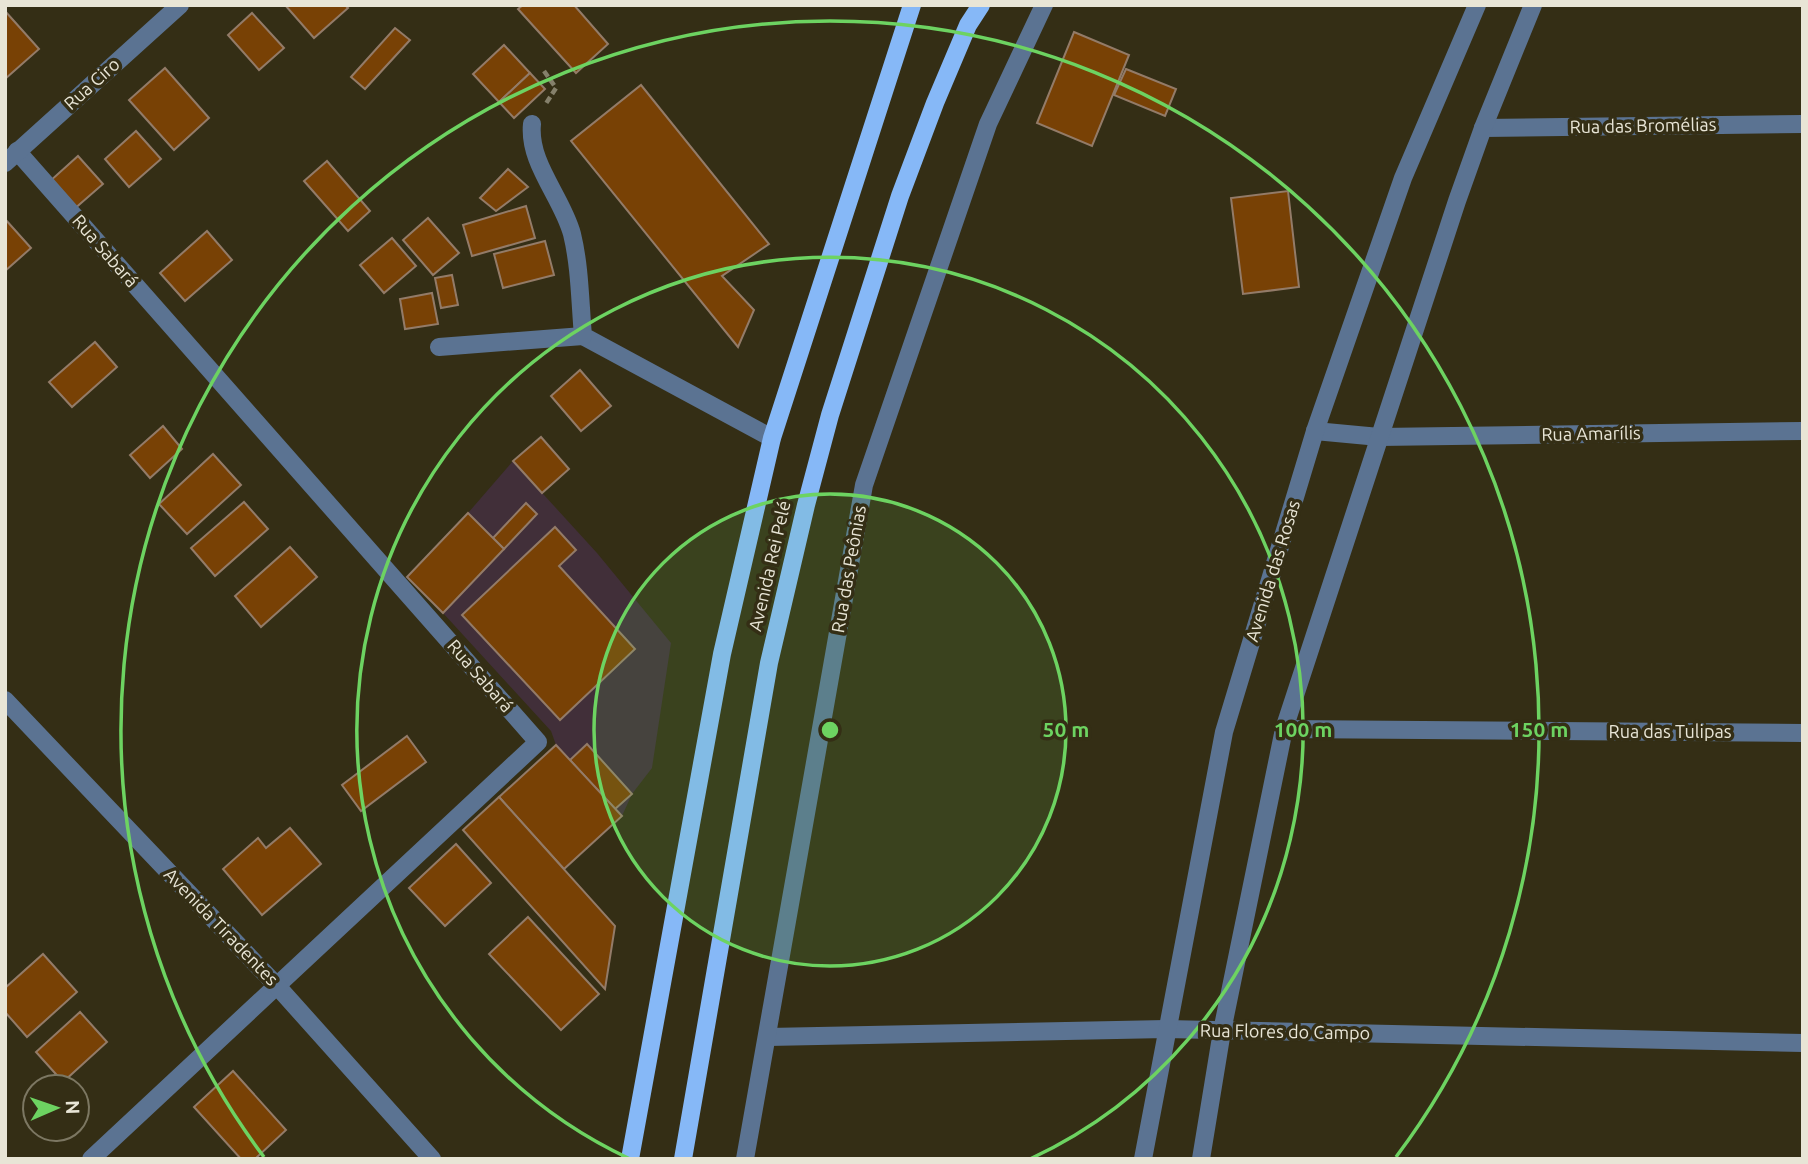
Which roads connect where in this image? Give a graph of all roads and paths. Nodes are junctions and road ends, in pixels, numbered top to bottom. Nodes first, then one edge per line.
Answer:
1 (180, 5) edge
2 (912, 5) edge
3 (981, 5) edge
4 (1044, 5) edge
5 (1477, 5) edge
6 (1533, 5) edge
7 (544, 71) dead end
8 (532, 124) joint
9 (1803, 124) edge
10 (1483, 128) junction
11 (11, 157) edge
12 (583, 336) junction
13 (439, 347) dead end
14 (1315, 431) junction
15 (1803, 431) edge
16 (772, 438) junction
17 (1379, 438) junction
18 (6, 702) edge
19 (1284, 729) junction
20 (1803, 733) edge
21 (278, 987) junction
22 (1166, 1029) junction
23 (1222, 1031) junction
24 (768, 1037) junction
25 (1803, 1043) edge
26 (91, 1159) edge
27 (432, 1159) edge
28 (630, 1159) edge
29 (683, 1159) edge
30 (745, 1159) edge
31 (1143, 1159) edge
32 (1201, 1159) edge

1 - 11 street, Rua Ciro
2 - 16 main road, Avenida Rei Pelé
3 - 29 main road, Avenida Rei Pelé
4 - 24 street, Rua das Peônias
5 - 14 street, Avenida das Rosas
6 - 10 street
7 - 8 path
8 - 12 street
9 - 10 street, Rua das Bromélias
10 - 17 street
11 - 21 street, Rua Sabará
12 - 13 street
12 - 16 street
14 - 17 street, Rua Amarílis
14 - 22 street, Avenida das Rosas
15 - 17 street, Rua Amarílis
16 - 28 main road, Avenida Rei Pelé
17 - 19 street
18 - 21 street, Avenida Tiradentes
19 - 20 street, Rua das Tulipas
19 - 23 street
21 - 26 street, Rua Sabará
21 - 27 street, Avenida Tiradentes
22 - 23 street, Rua Flores do Campo
22 - 24 street, Rua Flores do Campo
22 - 31 street, Avenida das Rosas
23 - 25 street, Rua Flores do Campo
23 - 32 street
24 - 30 street, Rua das Peônias

